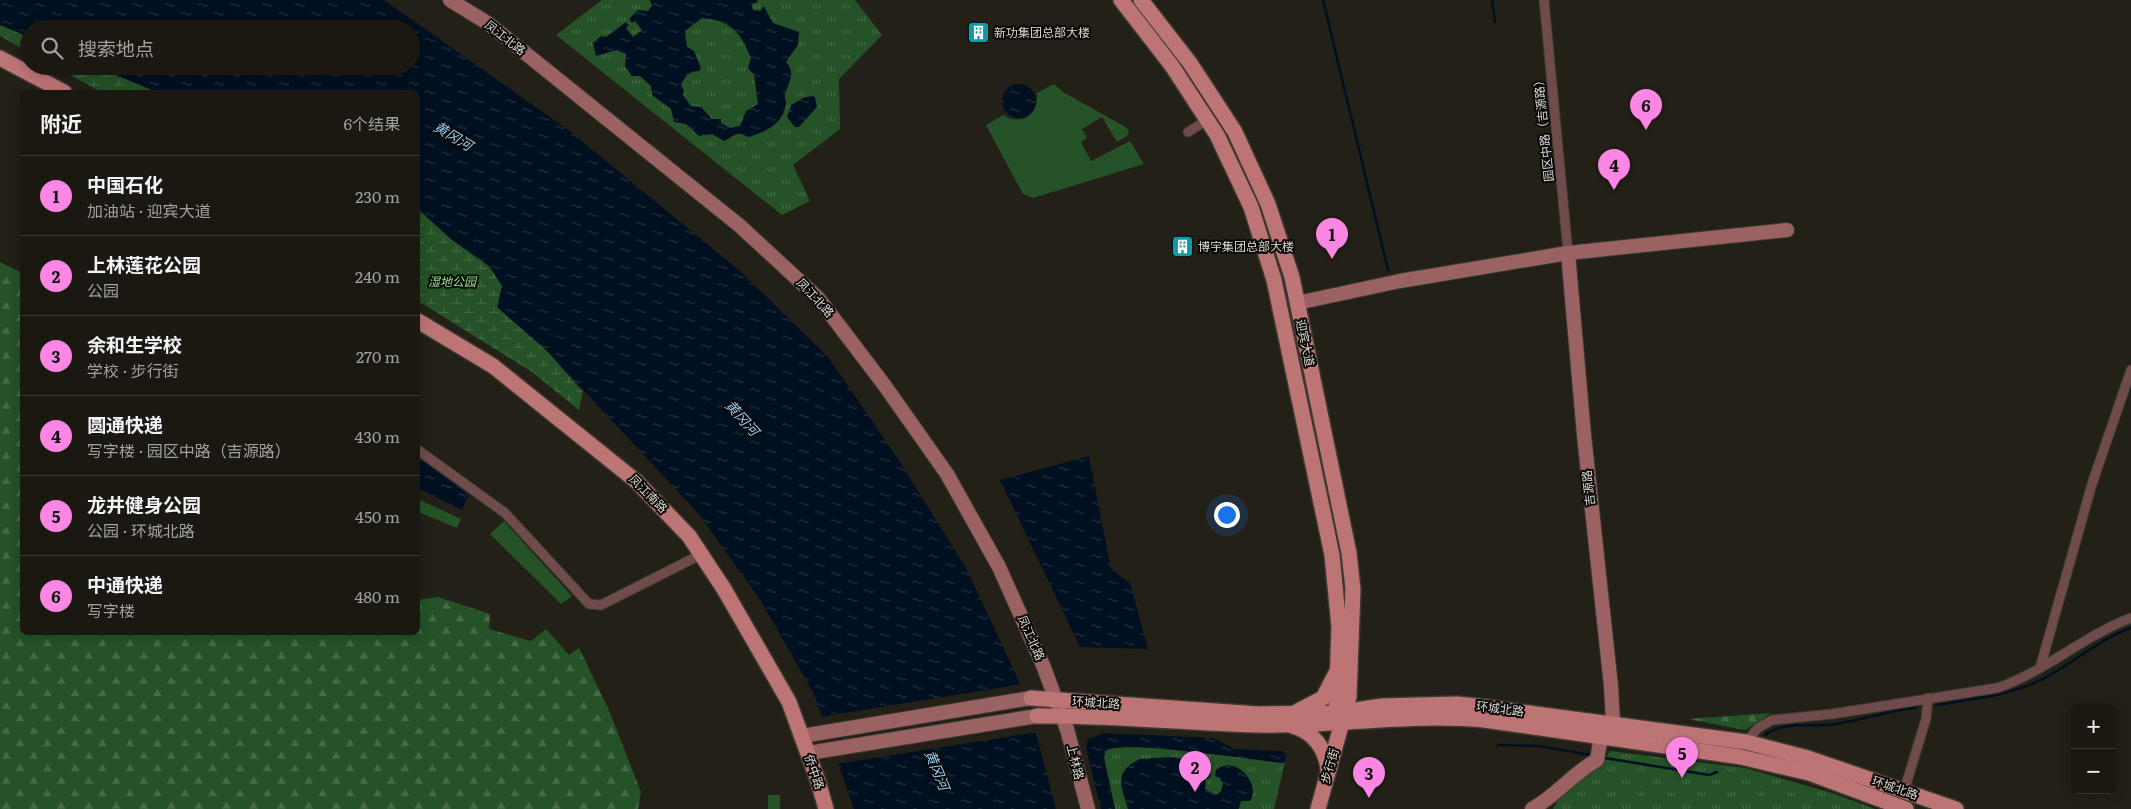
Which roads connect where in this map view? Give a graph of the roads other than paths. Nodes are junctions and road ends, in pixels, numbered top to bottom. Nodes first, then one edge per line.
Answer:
1 (450, 0) edge
2 (1121, 0) edge
3 (1141, 0) edge
4 (1544, 0) edge
5 (0, 58) edge
6 (1190, 63) junction
7 (20, 69) edge
8 (1176, 73) junction
9 (32, 75) edge
10 (60, 90) edge
11 (1209, 119) dead end
12 (1188, 132) dead end
13 (1246, 156) junction
14 (1230, 163) junction
15 (1787, 230) dead end
16 (1280, 240) junction
17 (1263, 245) junction
18 (1568, 253) junction
19 (1297, 303) junction
20 (420, 322) edge
21 (1304, 337) junction
22 (1286, 341) junction
23 (2131, 370) edge
24 (420, 451) edge
25 (706, 552) dead end
26 (2131, 618) edge
27 (1338, 662) junction
28 (2040, 668) junction
29 (1032, 698) joint
30 (1928, 698) junction
31 (1056, 700) junction
32 (1062, 715) junction
33 (1038, 716) joint
34 (1340, 718) junction
35 (1287, 719) junction
36 (1605, 727) junction
37 (802, 736) junction
38 (1746, 742) junction
39 (808, 753) junction
40 (1329, 771) junction
41 (1904, 791) junction
42 (1900, 808) edge
43 (826, 809) edge
44 (1088, 809) edge
45 (1318, 809) edge
46 (1532, 809) edge
47 (1956, 809) edge

1 - 31 main road, 凤江北路
2 - 8 main road, 迎宾大道
3 - 6 main road, 迎宾大道
4 - 18 street, 园区中路（吉源路）
5 - 7 main road
6 - 8 main road
6 - 13 main road, 迎宾大道
8 - 14 main road, 迎宾大道
9 - 10 main road
11 - 12 street
13 - 14 main road
13 - 16 main road, 迎宾大道
14 - 17 main road, 迎宾大道
15 - 18 main road
16 - 17 main road
16 - 19 main road, 迎宾大道
17 - 22 main road, 迎宾大道
18 - 19 main road
18 - 36 main road, 吉源路
19 - 21 main road, 迎宾大道
20 - 37 main road, 凤江南路
21 - 22 main road
21 - 34 main road, 迎宾大道
22 - 27 main road, 迎宾大道
23 - 28 street
24 - 25 street
26 - 28 street
27 - 34 main road, 迎宾大道
27 - 35 main road
28 - 30 street
29 - 31 main road, 环城北路
29 - 37 main road
30 - 38 street
30 - 41 street
31 - 32 main road, 凤江北路
31 - 35 main road, 环城北路
32 - 33 main road, 环城北路
32 - 35 main road, 环城北路
32 - 44 main road, 上林路
33 - 39 main road
34 - 35 main road, 环城北路
34 - 36 main road, 环城北路
34 - 40 main road, 步行街
35 - 40 main road
36 - 38 main road, 环城北路
36 - 42 main road, 环城北路
36 - 46 main road, 吉源路
37 - 39 main road, 侨中路
38 - 41 main road, 环城北路
39 - 43 main road, 侨中路
40 - 45 main road, 步行街
41 - 42 main road
41 - 47 main road, 环城北路

